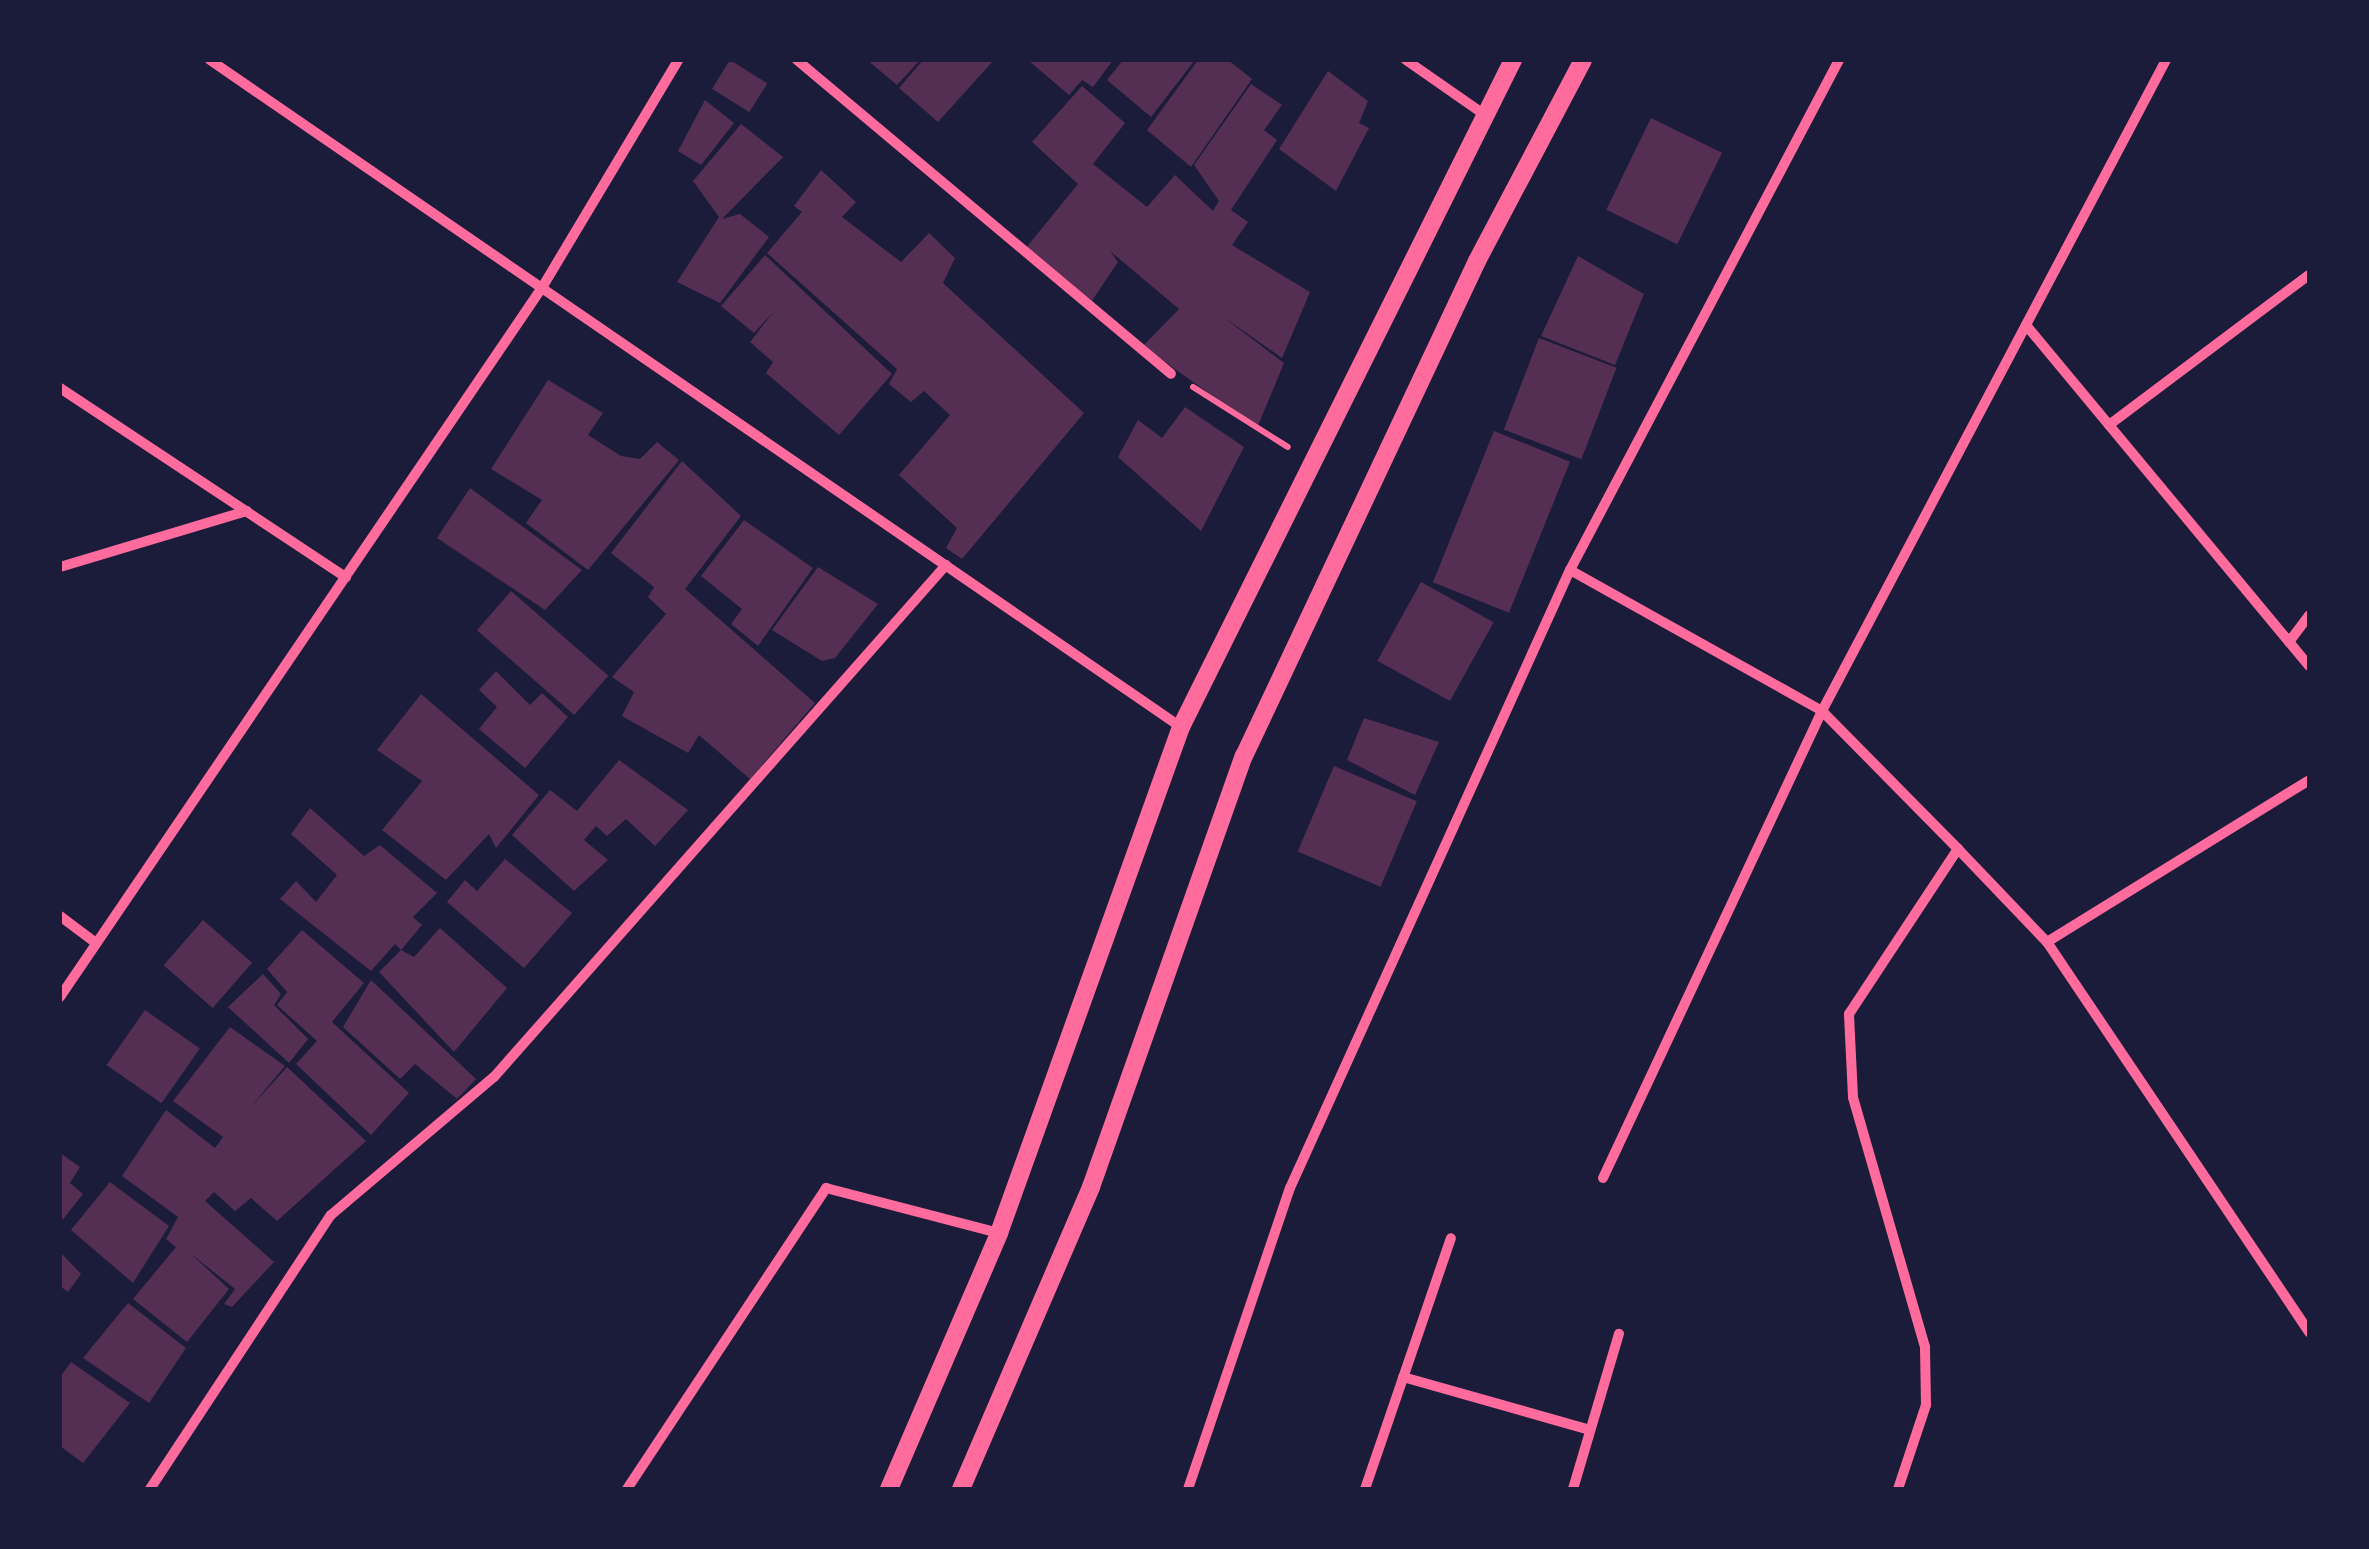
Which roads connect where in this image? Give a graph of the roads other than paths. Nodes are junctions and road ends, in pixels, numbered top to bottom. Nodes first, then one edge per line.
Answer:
1 (210, 60) edge
2 (678, 60) edge
3 (797, 60) edge
4 (1406, 60) edge
5 (1514, 60) edge
6 (1583, 60) edge
7 (1838, 60) edge
8 (2166, 60) edge
9 (1486, 115) junction
10 (2309, 275) edge
11 (543, 286) junction
12 (2026, 325) junction
13 (1172, 374) road end
14 (60, 388) edge
15 (2110, 426) junction
16 (247, 511) junction
17 (946, 565) junction
18 (60, 567) edge
19 (1570, 570) junction
20 (346, 577) junction
21 (2309, 615) edge
22 (2289, 642) junction
23 (2309, 666) edge
24 (1822, 711) junction
25 (1180, 727) junction
26 (2309, 780) edge
27 (1958, 850) junction
28 (60, 916) edge
29 (2047, 942) junction
30 (96, 943) junction
31 (60, 997) edge
32 (1603, 1178) dead end
33 (998, 1233) junction
34 (1450, 1238) dead end
35 (2309, 1332) edge
36 (1619, 1334) dead end
37 (1403, 1377) junction
38 (1590, 1430) junction
39 (150, 1489) edge
40 (627, 1489) edge
41 (889, 1489) edge
42 (961, 1489) edge
43 (1188, 1489) edge
44 (1366, 1489) edge
45 (1573, 1489) edge
46 (1898, 1489) edge

1 - 11 street
2 - 11 street
3 - 13 street
4 - 9 street
5 - 9 street
6 - 42 street
7 - 19 street
8 - 12 street
9 - 25 street
10 - 15 street
11 - 17 street
11 - 20 street
12 - 15 street
12 - 24 street
14 - 16 street
15 - 22 street
16 - 18 street
16 - 20 street
17 - 25 street
17 - 39 street
19 - 24 street
19 - 43 street
20 - 30 street
21 - 22 street
22 - 23 street
24 - 27 street
24 - 32 street
25 - 33 street
26 - 29 street
27 - 29 street
27 - 46 street
28 - 30 street
29 - 35 street
30 - 31 street
33 - 40 street
33 - 41 street
34 - 37 street
36 - 38 street
37 - 38 street
37 - 44 street
38 - 45 street

